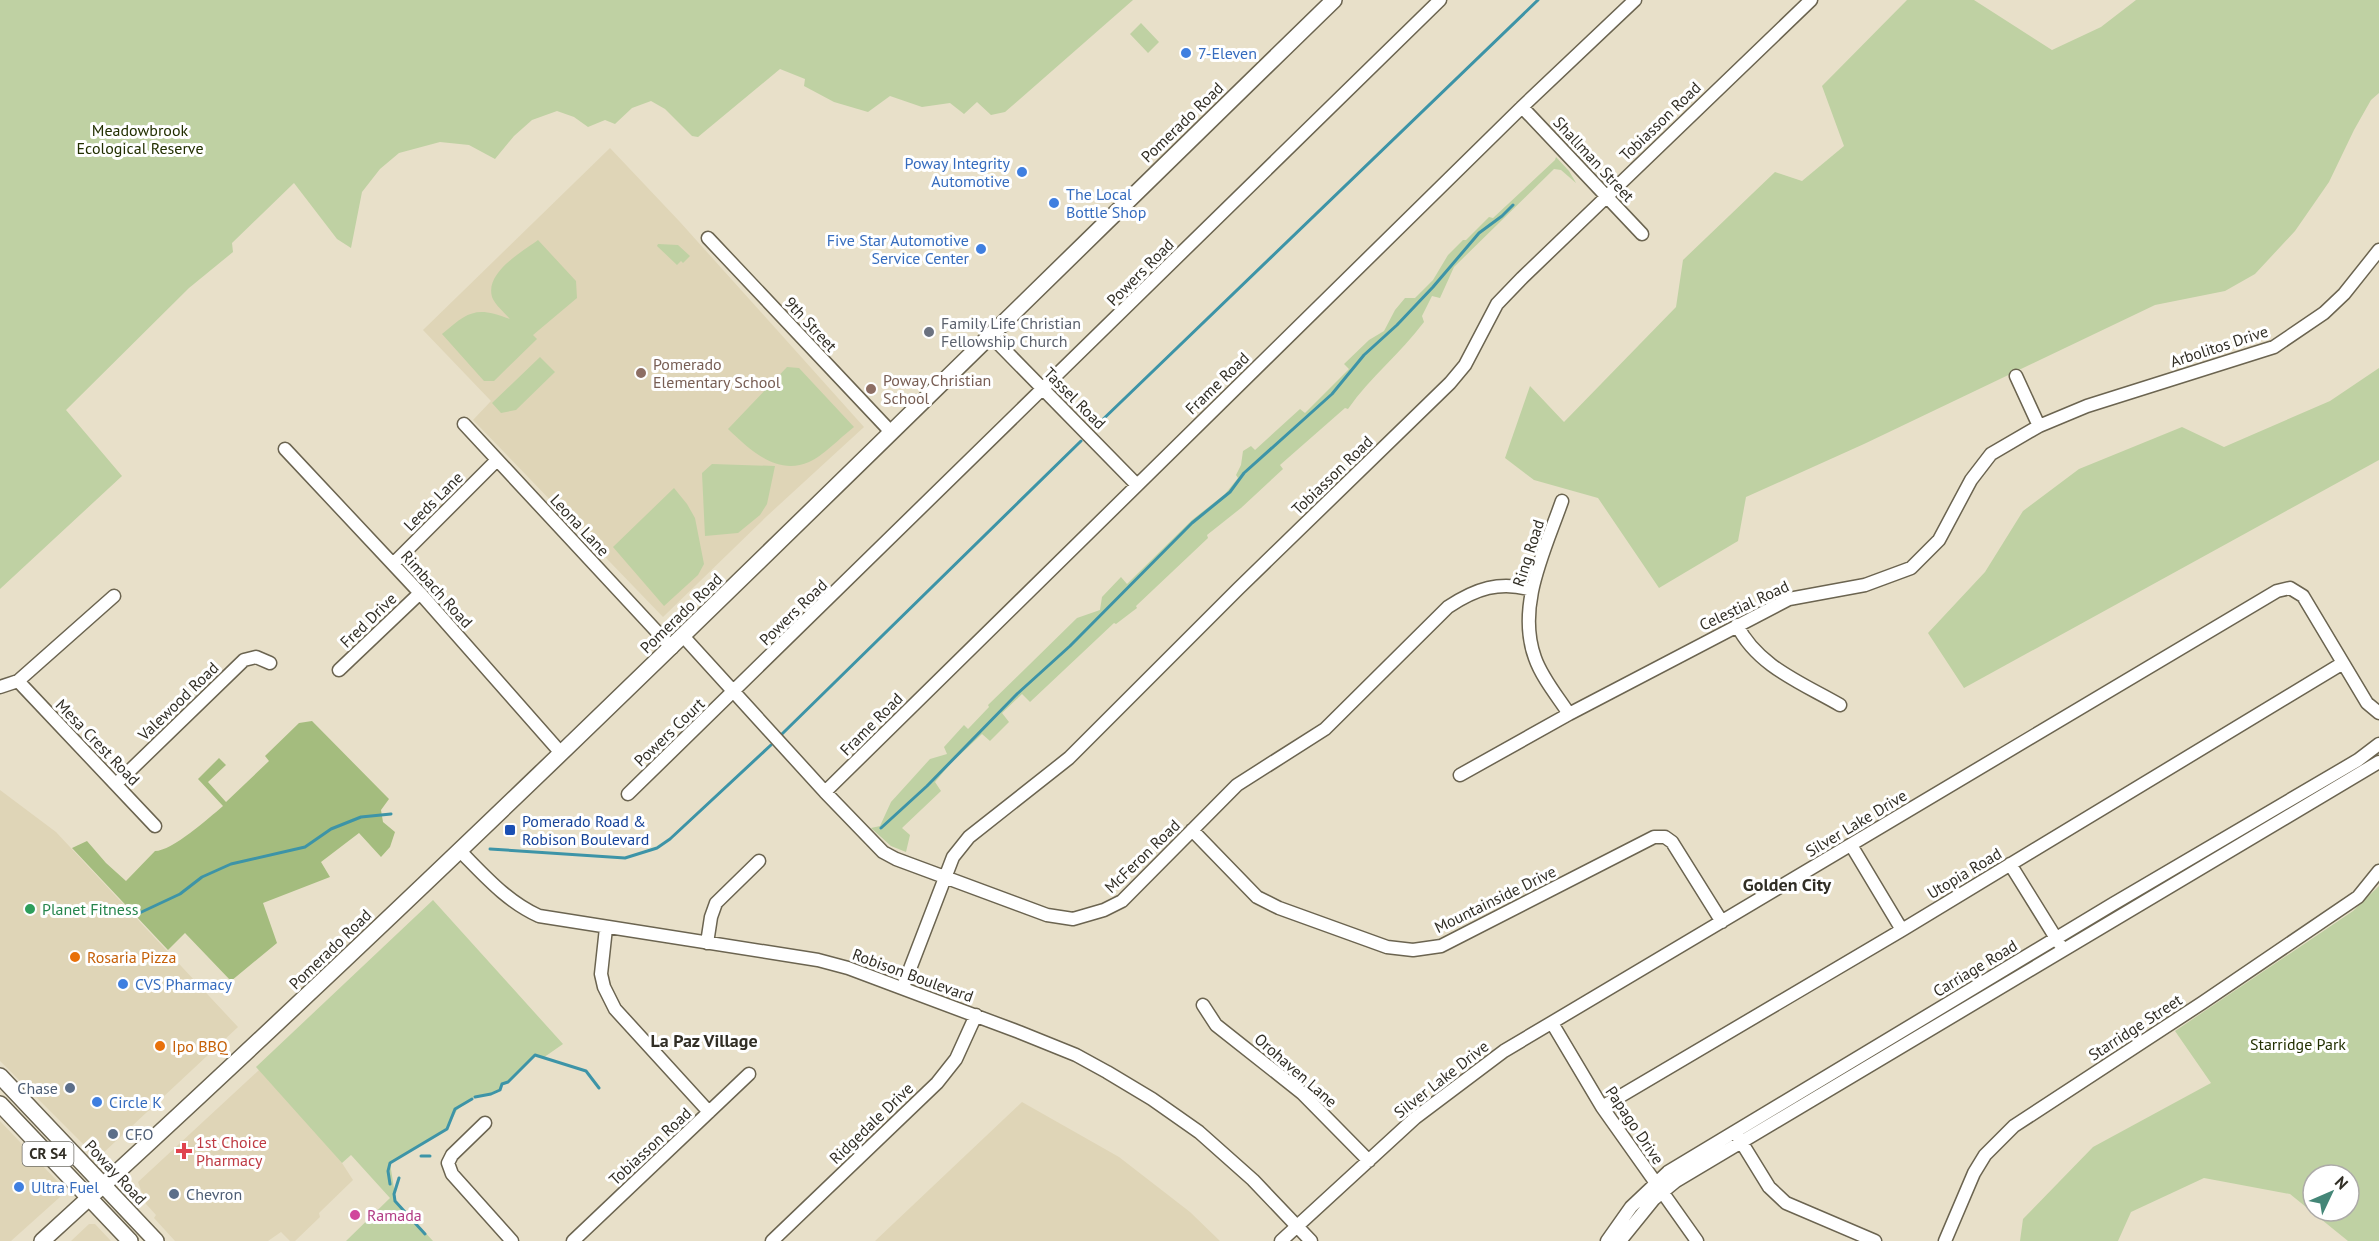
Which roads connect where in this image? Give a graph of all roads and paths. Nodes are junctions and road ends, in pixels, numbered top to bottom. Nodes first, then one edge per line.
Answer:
1 (1334, 0) edge
2 (1440, 0) edge
3 (1635, 0) edge
4 (1811, 0) edge
5 (1522, 107) junction
6 (1606, 195) junction
7 (1642, 234) dead end
8 (708, 237) dead end
9 (2379, 250) edge
10 (990, 335) junction
11 (2016, 376) dead end
12 (1044, 390) junction
13 (464, 424) dead end
14 (2038, 426) junction
15 (891, 432) junction
16 (285, 449) dead end
17 (497, 460) junction
18 (1137, 485) junction
19 (1562, 501) dead end
20 (393, 564) junction
21 (1532, 590) junction
22 (420, 593) junction
23 (114, 596) dead end
24 (1737, 625) junction
25 (683, 636) junction
26 (672, 648) junction
27 (270, 663) dead end
28 (2343, 663) junction
29 (339, 670) dead end
30 (18, 681) junction
31 (0, 687) edge
32 (734, 693) junction
33 (1840, 705) dead end
34 (2379, 713) edge
35 (1569, 714) junction
36 (2379, 744) edge
37 (561, 753) junction
38 (2379, 762) edge
39 (2353, 770) junction
40 (1461, 775) dead end
41 (116, 784) junction
42 (825, 792) junction
43 (628, 794) dead end
44 (155, 826) dead end
45 (1192, 830) junction
46 (1851, 845) junction
47 (459, 850) junction
48 (759, 861) dead end
49 (2010, 864) junction
50 (2379, 871) edge
51 (945, 877) junction
52 (1722, 922) junction
53 (606, 928) junction
54 (1902, 930) junction
55 (707, 943) junction
56 (2059, 944) junction
57 (903, 987) junction
58 (1203, 1005) dead end
59 (976, 1015) junction
60 (1552, 1023) junction
61 (749, 1074) dead end
62 (0, 1076) edge
63 (0, 1104) edge
64 (1602, 1107) junction
65 (710, 1112) junction
66 (486, 1123) dead end
67 (1738, 1136) junction
68 (1369, 1161) junction
69 (104, 1185) junction
70 (1658, 1187) junction
71 (90, 1197) junction
72 (1297, 1226) junction
73 (42, 1241) edge
74 (130, 1241) edge
75 (156, 1241) edge
76 (512, 1241) edge
77 (573, 1241) edge
78 (772, 1241) edge
79 (1281, 1241) edge
80 (1311, 1241) edge
81 (1606, 1241) edge
82 (1620, 1241) edge
83 (1697, 1241) edge
84 (1875, 1241) edge
85 (1945, 1241) edge

1 - 10 main road, Pomerado Road
2 - 12 street, Powers Road
3 - 5 street, Frame Road
4 - 6 street, Tobiasson Road
5 - 6 street, Shallman Street
5 - 18 street, Frame Road
6 - 7 street, Shallman Street
6 - 51 street, Tobiasson Road
8 - 15 street, 9th Street
9 - 14 street, Arbolitos Drive
10 - 12 street, Tassel Road
10 - 15 main road, Pomerado Road
11 - 14 street
12 - 18 street, Tassel Road
12 - 32 street, Powers Road
13 - 17 street, Leona Lane
14 - 24 street, Celestial Road
15 - 25 main road, Pomerado Road
16 - 20 street, Rimbach Road
17 - 20 street, Leeds Lane
17 - 26 street, Leona Lane
18 - 42 street, Frame Road
19 - 21 street, Ring Road
20 - 22 street, Rimbach Road
21 - 35 street, Ring Road
21 - 45 street, McFeron Road
22 - 29 street, Fred Drive
22 - 37 street, Rimbach Road
23 - 30 street
24 - 33 street
24 - 35 street, Celestial Road
25 - 26 main road, Pomerado Road
25 - 32 street, McFeron Road
26 - 37 main road, Pomerado Road
27 - 41 street, Valewood Road
28 - 34 street
28 - 46 street, Silver Lake Drive
28 - 49 street, Utopia Road
30 - 31 street
30 - 41 street, Mesa Crest Road
32 - 42 street, McFeron Road
32 - 43 street, Powers Court
35 - 40 street, Celestial Road
36 - 39 street, Carriage Road
37 - 47 main road, Pomerado Road
38 - 39 street, Carriage Road
39 - 56 street, Carriage Road
41 - 44 street, Mesa Crest Road
42 - 51 street, McFeron Road
45 - 51 street, McFeron Road
45 - 52 street, Mountainside Drive
46 - 52 street, Silver Lake Drive
46 - 54 street
47 - 53 street, Robison Boulevard
47 - 69 main road, Pomerado Road
48 - 55 street
49 - 54 street, Utopia Road
49 - 56 street
50 - 85 street, Starridge Street
51 - 57 street, Tobiasson Road
52 - 60 street, Silver Lake Drive
53 - 55 street, Robison Boulevard
53 - 65 street
54 - 64 street, Utopia Road
55 - 57 street, Robison Boulevard
56 - 67 street, Carriage Road
57 - 59 street, Robison Boulevard
58 - 68 street, Orohaven Lane
59 - 72 street, Robison Boulevard
59 - 78 street, Ridgedale Drive
60 - 64 street, Papago Drive
60 - 68 street, Silver Lake Drive
61 - 65 street, Tobiasson Road
62 - 69 main road, Poway Road / CR S4
63 - 71 main road, CR S4
64 - 70 street, Papago Drive
65 - 77 street, Tobiasson Road
66 - 76 street
67 - 70 street, Carriage Road
67 - 84 street
68 - 72 street, Silver Lake Drive
69 - 71 main road, Pomerado Road
69 - 75 main road, Poway Road / CR S4
70 - 81 street, Carriage Road
70 - 82 street, Carriage Road
70 - 83 street, Papago Drive
71 - 73 main road, Pomerado Road
71 - 74 main road, CR S4
72 - 79 street, Silver Lake Drive
72 - 80 street, Robison Boulevard

